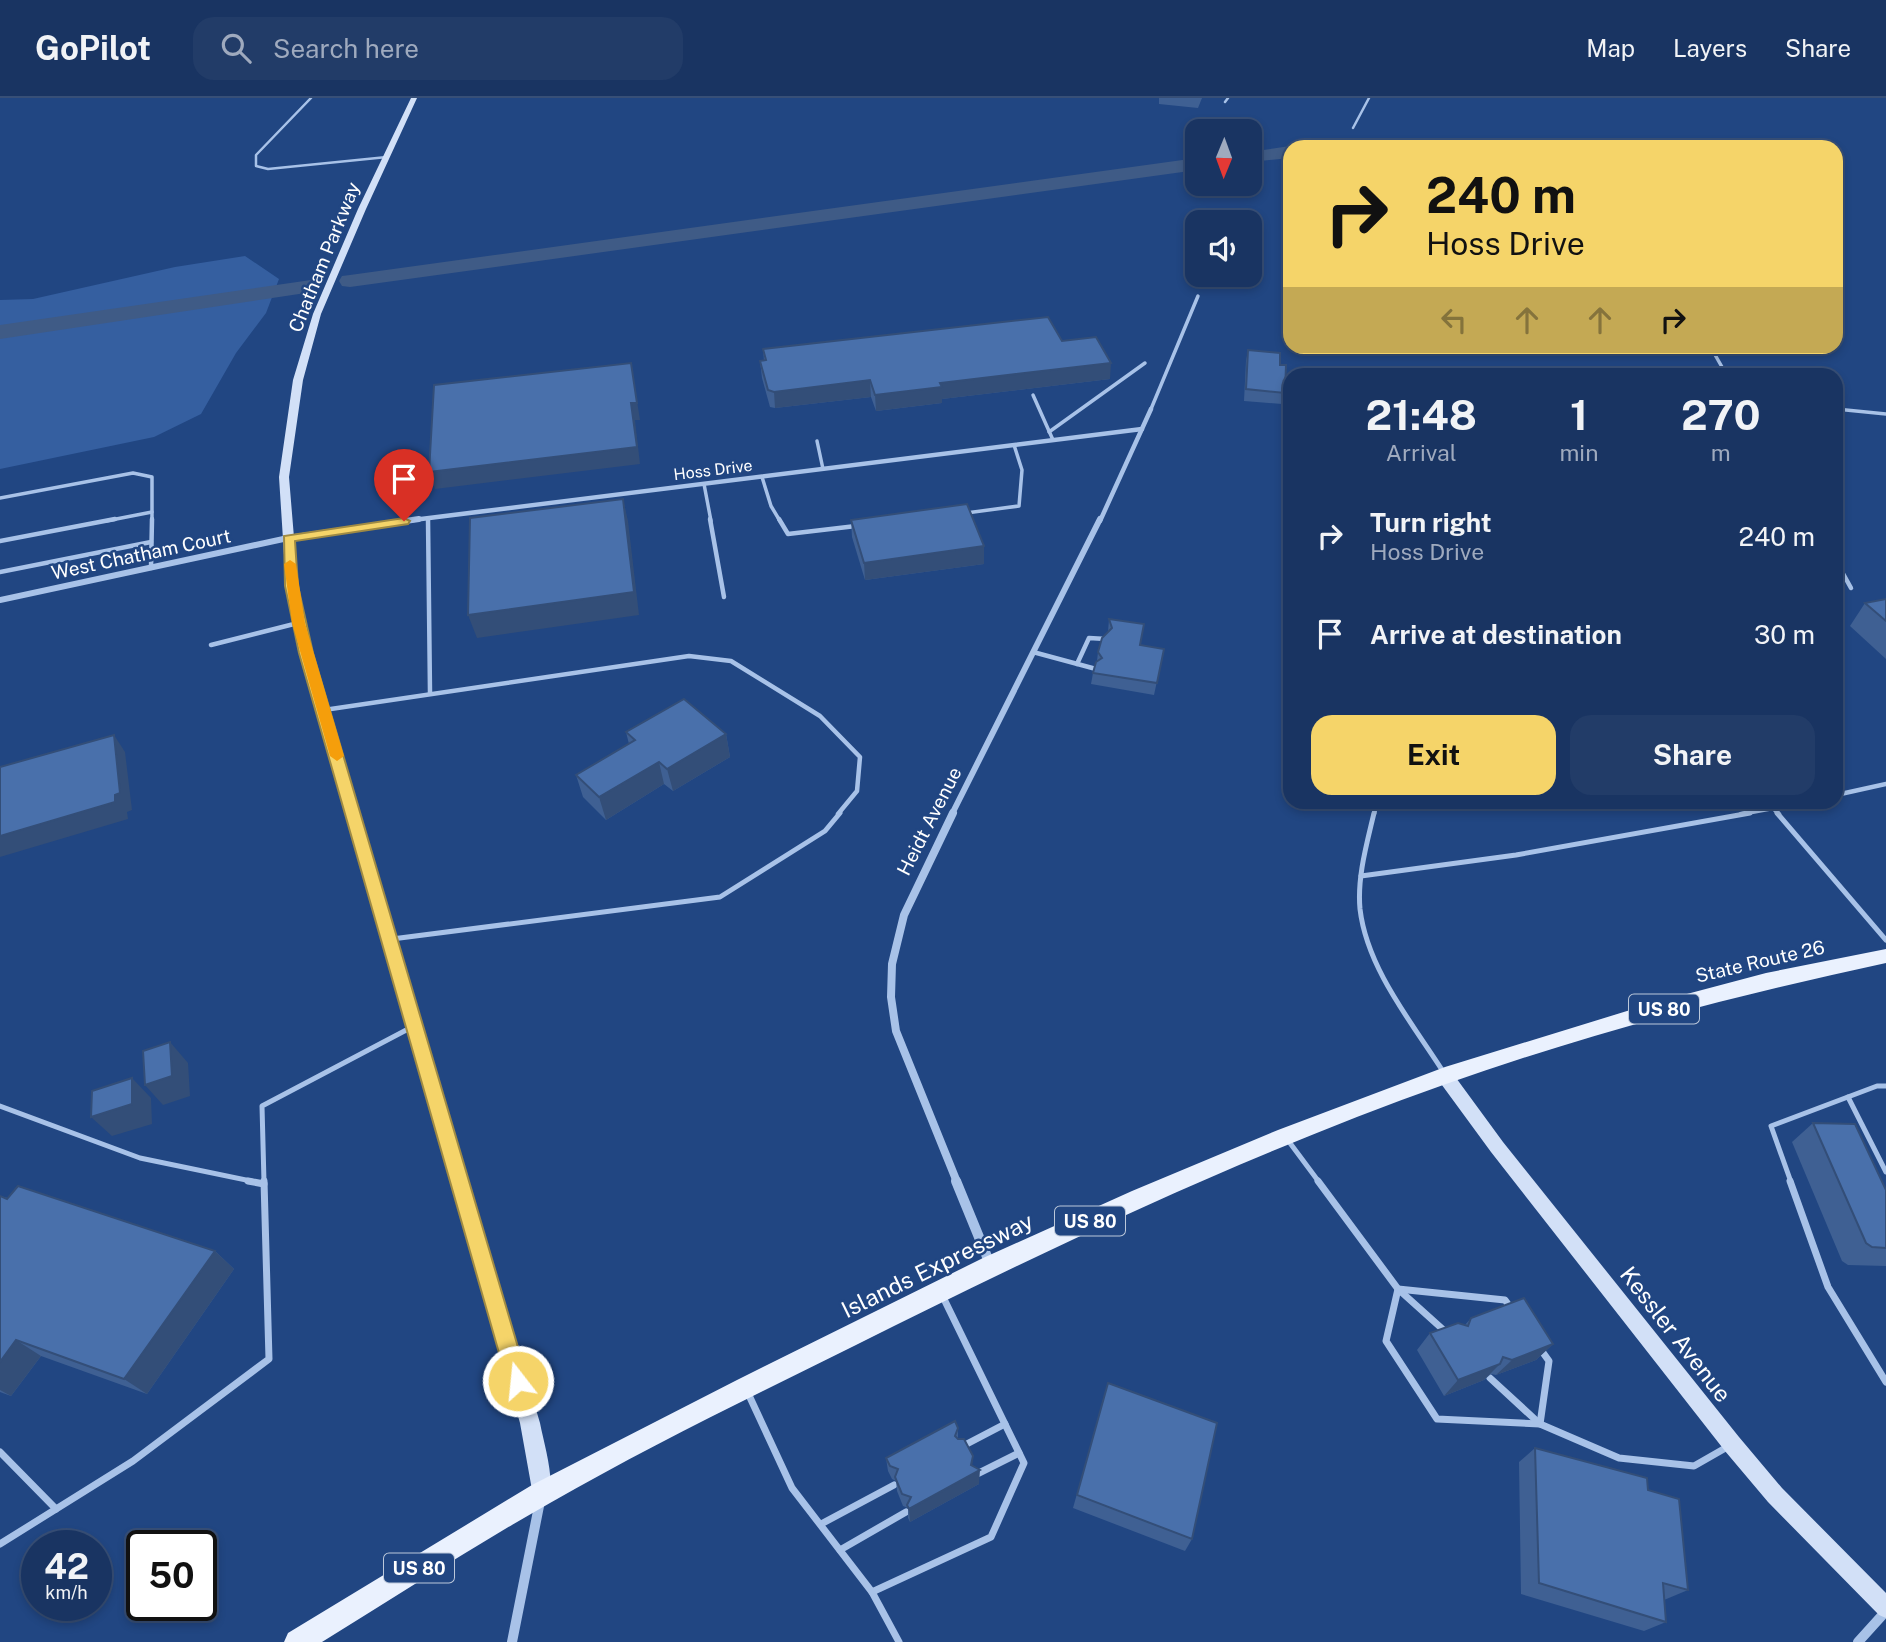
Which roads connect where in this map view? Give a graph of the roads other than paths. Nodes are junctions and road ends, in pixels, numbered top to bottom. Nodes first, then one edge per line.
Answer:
1 (311, 98) edge
2 (414, 98) edge
3 (1369, 98) edge
4 (1353, 128) dead end
5 (387, 157) junction
6 (1198, 296) dead end
7 (1145, 363) dead end
8 (1032, 395) edge
9 (1151, 409) joint
10 (1843, 410) edge
11 (1886, 414) edge
12 (1142, 429) junction
13 (1049, 432) junction
14 (1053, 440) junction
15 (817, 441) dead end
16 (1014, 445) junction
17 (823, 469) junction
18 (762, 477) junction
19 (704, 484) junction
20 (0, 498) edge
21 (152, 512) junction
22 (965, 513) edge
23 (428, 518) junction
24 (870, 524) edge
25 (288, 538) junction
26 (0, 541) edge
27 (151, 542) junction
28 (151, 568) junction
29 (0, 572) edge
30 (1843, 573) edge
31 (1852, 588) dead end
32 (724, 597) dead end
33 (0, 600) edge
34 (298, 623) junction
35 (1106, 639) edge
36 (211, 645) dead end
37 (1033, 652) junction
38 (1077, 664) junction
39 (1096, 669) edge
40 (430, 693) junction
41 (324, 710) junction
42 (1886, 784) edge
43 (1843, 793) edge
44 (1375, 809) edge
45 (1768, 809) edge
46 (1774, 809) edge
47 (1361, 876) junction
48 (390, 939) junction
49 (1886, 940) edge
50 (1886, 956) edge
51 (415, 1026) junction
52 (1445, 1076) junction
53 (1886, 1086) edge
54 (1848, 1097) junction
55 (0, 1106) edge
56 (1286, 1137) junction
57 (1886, 1172) edge
58 (264, 1184) junction
59 (991, 1266) junction
60 (1398, 1289) junction
61 (940, 1291) junction
62 (1451, 1337) edge
63 (1490, 1378) edge
64 (1886, 1382) edge
65 (745, 1388) junction
66 (1005, 1424) junction
67 (1540, 1424) junction
68 (1732, 1444) junction
69 (961, 1448) edge
70 (0, 1452) edge
71 (1019, 1453) junction
72 (975, 1475) edge
73 (894, 1485) edge
74 (541, 1494) junction
75 (56, 1509) junction
76 (906, 1512) edge
77 (821, 1524) junction
78 (0, 1544) edge
79 (840, 1550) junction
80 (872, 1592) junction
81 (1886, 1610) edge
82 (297, 1642) edge
83 (512, 1642) edge
84 (898, 1642) edge
85 (1858, 1642) edge

1 - 5 lane
2 - 5 main road, Chatham Parkway
3 - 4 lane
5 - 25 main road, Chatham Parkway
6 - 9 lane
7 - 13 lane
8 - 13 lane
9 - 12 street, Heidt Avenue
10 - 11 lane
12 - 14 street, Hoss Drive
12 - 37 street, Heidt Avenue
13 - 14 lane
14 - 16 street, Hoss Drive
15 - 17 lane
16 - 17 street, Hoss Drive
16 - 22 lane
17 - 18 street, Hoss Drive
18 - 19 street, Hoss Drive
18 - 24 lane
19 - 23 street, Hoss Drive
19 - 32 lane
20 - 21 lane
21 - 26 lane
21 - 27 lane
23 - 25 street, Hoss Drive
23 - 40 lane
25 - 28 street, West Chatham Court
25 - 34 main road, Chatham Parkway
27 - 28 lane
27 - 29 lane
28 - 33 street, West Chatham Court
30 - 31 lane
34 - 36 lane
34 - 41 main road, Chatham Parkway
35 - 38 lane
37 - 38 lane
37 - 59 street, Heidt Avenue
38 - 39 lane
40 - 41 lane
40 - 48 lane
41 - 48 main road, Chatham Parkway
42 - 43 lane
44 - 47 lane
45 - 47 lane
46 - 49 lane
47 - 52 lane
48 - 51 main road, Chatham Parkway
50 - 52 main road, State Route 26 / US 80
51 - 58 lane
51 - 74 main road, Chatham Parkway
52 - 56 main road, Islands Expressway / US 80
52 - 68 main road, Kessler Avenue
53 - 54 lane
54 - 57 lane
54 - 64 lane
55 - 58 lane
56 - 59 main road, Islands Expressway / US 80
56 - 60 lane
58 - 75 lane
59 - 61 main road, Islands Expressway / US 80
60 - 62 lane
60 - 67 lane
60 - 67 lane
61 - 65 main road, Islands Expressway / US 80
61 - 66 lane
63 - 67 lane
65 - 74 main road, Islands Expressway / US 80
65 - 77 lane
66 - 69 lane
66 - 71 lane
67 - 68 lane
68 - 81 main road, Kessler Avenue
70 - 75 lane
71 - 72 lane
71 - 80 lane
73 - 77 lane
74 - 82 main road, US 80
74 - 83 street
75 - 78 lane
76 - 79 lane
77 - 79 lane
79 - 80 lane
80 - 84 lane
81 - 85 street

